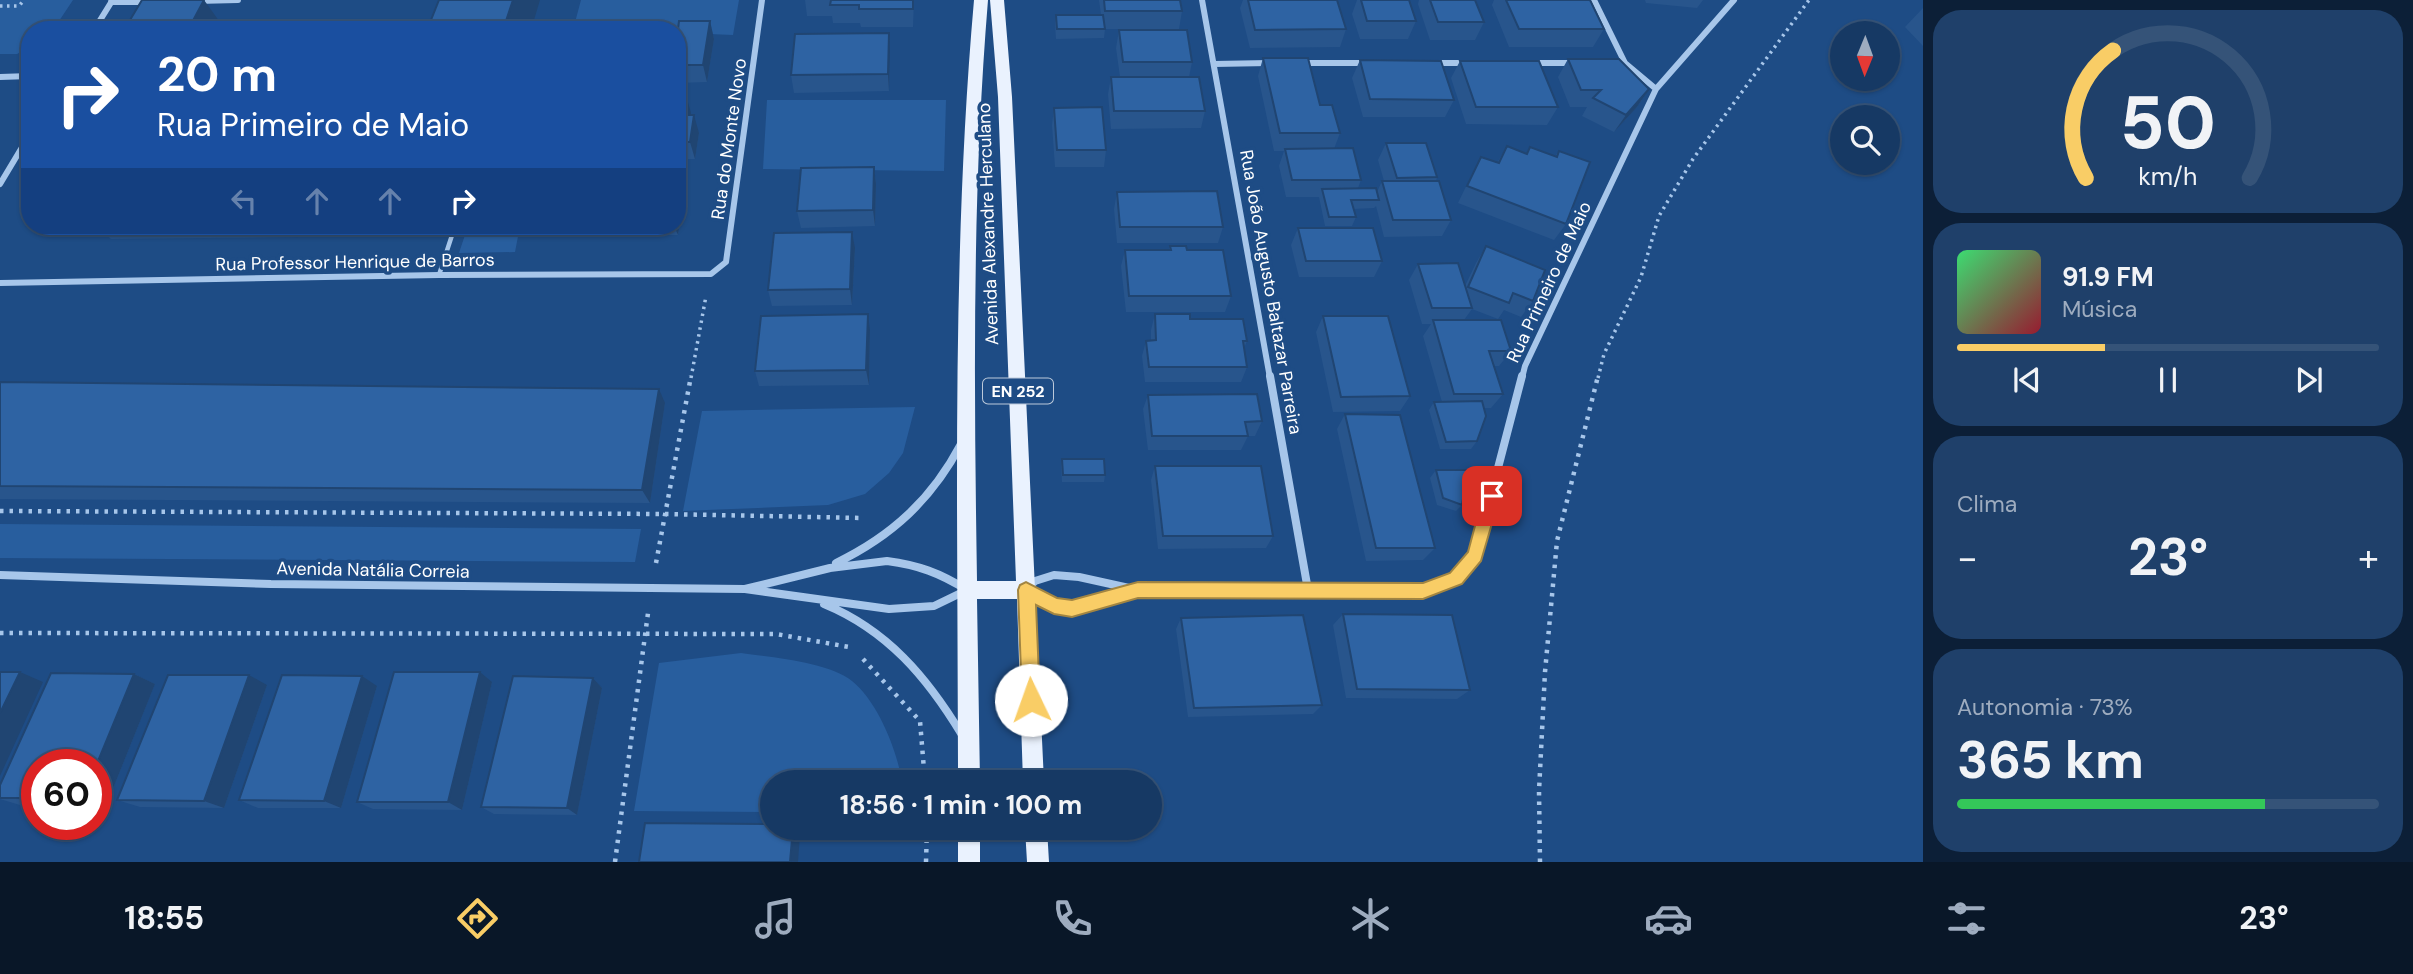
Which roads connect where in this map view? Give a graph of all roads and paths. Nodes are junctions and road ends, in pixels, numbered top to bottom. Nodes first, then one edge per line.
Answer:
1 (24, 0) edge
2 (238, 0) edge
3 (762, 0) edge
4 (981, 0) edge
5 (998, 0) edge
6 (1202, 0) edge
7 (1594, 0) edge
8 (1734, 0) edge
9 (1809, 0) edge
10 (112, 1) edge
11 (161, 1) edge
12 (187, 1) edge
13 (0, 6) edge
14 (100, 21) edge
15 (1379, 63) edge
16 (1420, 63) edge
17 (1475, 63) edge
18 (1516, 63) edge
19 (1584, 63) edge
20 (1611, 63) edge
21 (1625, 63) junction
22 (1214, 64) junction
23 (1283, 64) edge
24 (1297, 64) edge
25 (21, 76) edge
26 (0, 77) edge
27 (1656, 89) junction
28 (21, 149) edge
29 (0, 184) edge
30 (452, 235) edge
31 (711, 274) joint
32 (439, 275) junction
33 (0, 284) edge
34 (965, 434) junction
35 (0, 511) edge
36 (906, 519) junction
37 (823, 568) junction
38 (0, 575) edge
39 (745, 589) junction
40 (967, 590) junction
41 (1026, 590) junction
42 (1138, 590) junction
43 (1308, 590) junction
44 (797, 595) junction
45 (0, 633) edge
46 (852, 647) dead end
47 (861, 656) dead end
48 (968, 746) junction
49 (924, 770) edge
50 (969, 770) edge
51 (1034, 770) edge
52 (927, 840) edge
53 (969, 840) edge
54 (1037, 840) edge
55 (926, 862) edge
56 (969, 862) edge
57 (1038, 862) edge
58 (1540, 862) edge

1 - 13 path
2 - 12 street
3 - 31 street, Rua do Monte Novo
4 - 34 main road, Avenida Alexandre Herculano / EN 252
5 - 41 main road, Avenida Alexandre Herculano / EN 252
6 - 22 street, Rua João Augusto Baltazar Parreira
7 - 21 street
8 - 27 street, Rua Primeiro de Maio
9 - 58 path
10 - 11 street
10 - 14 street
15 - 24 street
16 - 17 street
18 - 19 street
20 - 21 street
21 - 27 street
22 - 23 street
22 - 43 street, Rua João Augusto Baltazar Parreira
25 - 26 street
27 - 43 street, Rua Primeiro de Maio
28 - 29 street
30 - 32 lane
31 - 32 street, Rua Professor Henrique de Barros
32 - 33 street, Rua Professor Henrique de Barros
34 - 36 street, Avenida Natália Correia
34 - 40 main road, Avenida Alexandre Herculano / EN 252
35 - 36 path
36 - 37 street, Avenida Natália Correia
37 - 39 street, Avenida Natália Correia
37 - 40 street, Avenida Natália Correia
38 - 39 street, Avenida Natália Correia
39 - 44 street, Avenida Natália Correia
40 - 41 main road
40 - 44 street, Avenida Natália Correia
40 - 48 main road, Avenida Alexandre Herculano / EN 252
41 - 42 street, Rua Primeiro de Maio
41 - 42 street, Rua Primeiro de Maio
41 - 51 main road, Avenida Alexandre Herculano / EN 252
42 - 43 street, Rua Primeiro de Maio
44 - 48 street, Avenida Natália Correia
45 - 46 path
47 - 49 path
48 - 50 main road, Avenida Alexandre Herculano / EN 252
52 - 55 path
53 - 56 main road
54 - 57 main road

